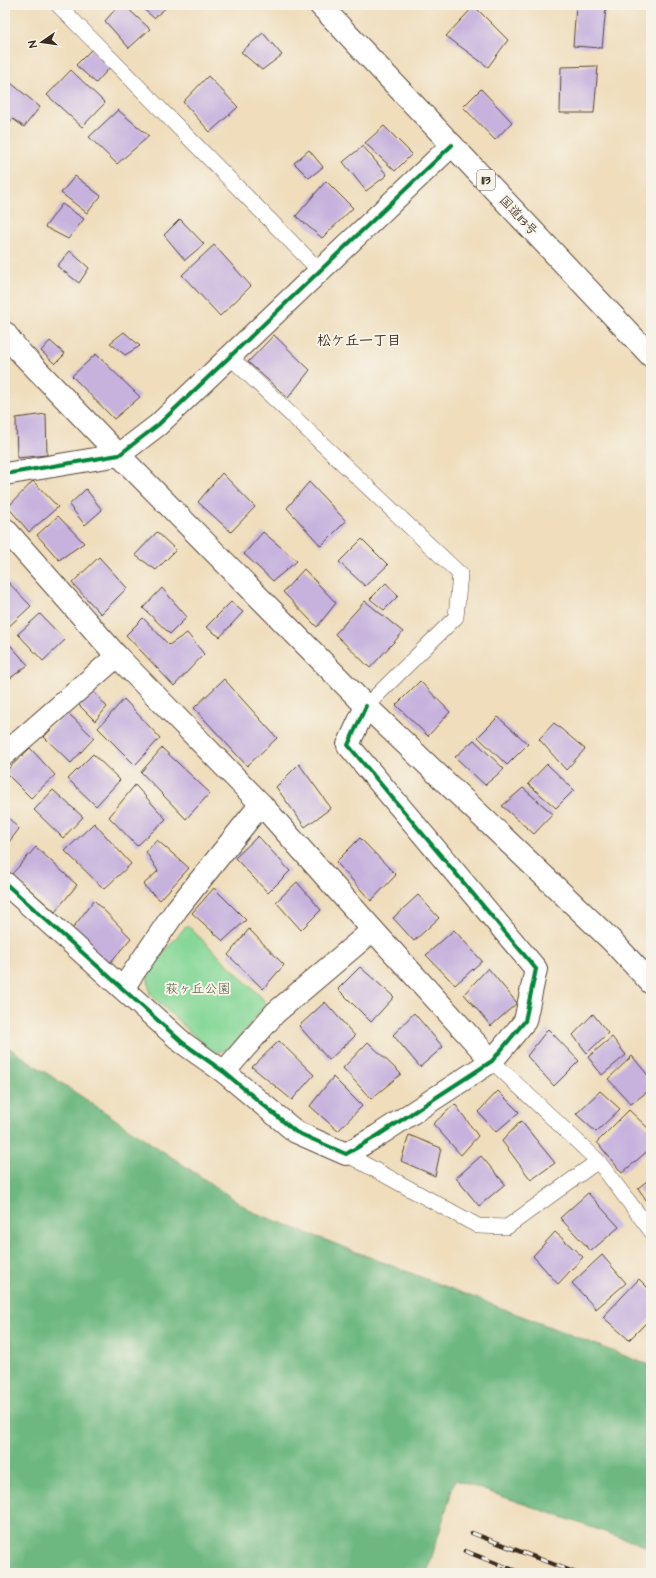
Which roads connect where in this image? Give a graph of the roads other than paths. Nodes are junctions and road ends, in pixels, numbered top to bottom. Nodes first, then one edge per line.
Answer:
1 (58, 5) edge
2 (320, 5) edge
3 (452, 145) junction
4 (320, 271) junction
5 (5, 332) edge
6 (651, 356) edge
7 (230, 357) junction
8 (119, 455) junction
9 (5, 474) edge
10 (5, 529) edge
11 (117, 656) junction
12 (366, 706) junction
13 (5, 754) edge
14 (261, 804) junction
15 (5, 883) edge
16 (373, 930) junction
17 (651, 983) edge
18 (123, 988) junction
19 (492, 1061) junction
20 (224, 1072) junction
21 (346, 1154) junction
22 (598, 1161) junction
23 (651, 1231) edge

1 - 4 lane
2 - 3 main road, 国道113号 / 113
3 - 4 main road
3 - 6 main road, 国道113号 / 113
4 - 7 main road
5 - 8 main road
7 - 8 main road
7 - 12 lane
8 - 9 main road
8 - 12 main road
10 - 11 main road
11 - 13 main road
11 - 14 main road
12 - 17 main road
12 - 19 main road
14 - 16 main road
14 - 18 main road
15 - 18 main road
16 - 19 main road
16 - 20 main road
18 - 20 main road
19 - 21 main road
19 - 22 lane
20 - 21 main road
21 - 22 lane
22 - 23 lane

